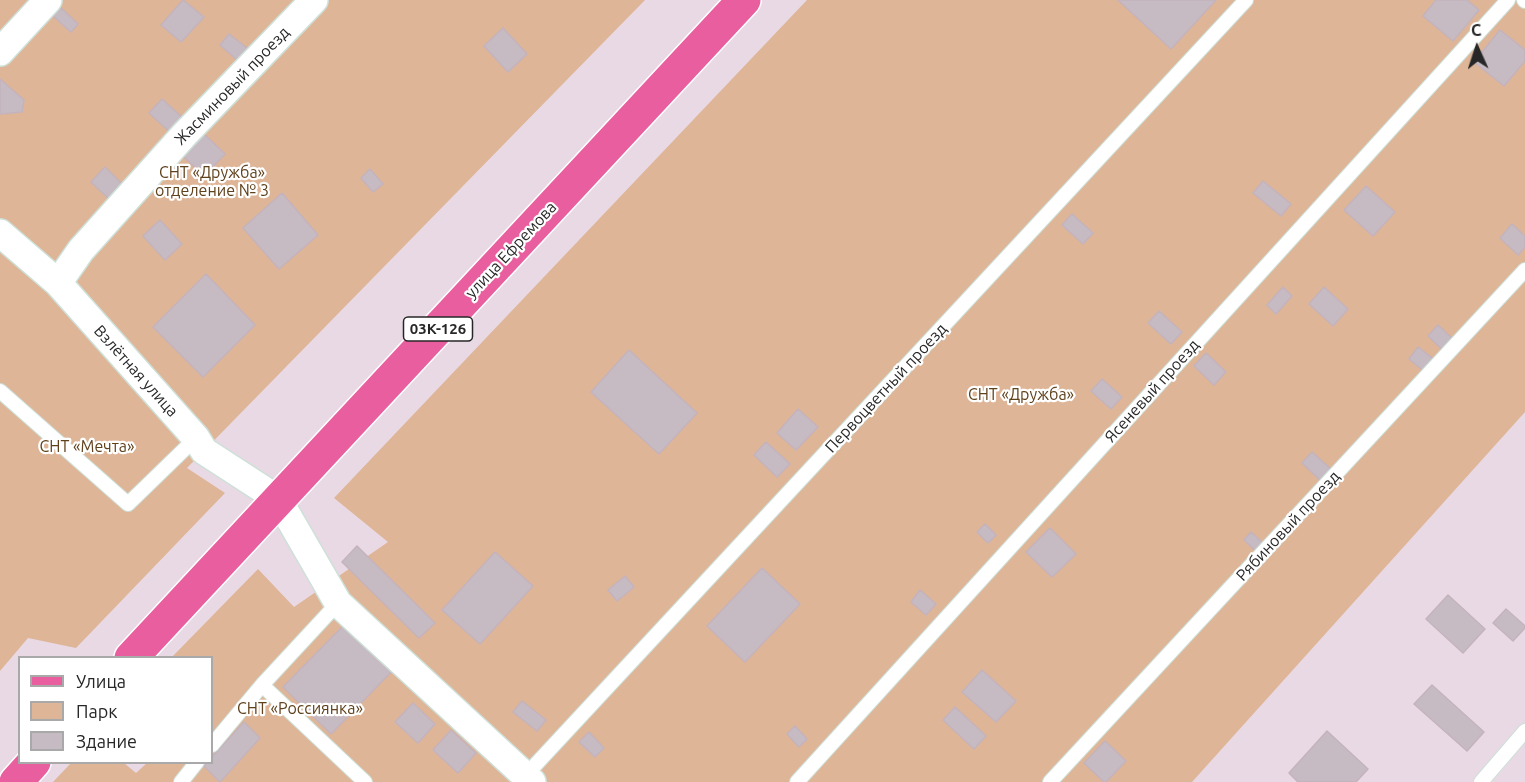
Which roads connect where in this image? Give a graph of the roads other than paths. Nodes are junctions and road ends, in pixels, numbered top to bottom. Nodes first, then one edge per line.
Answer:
1 (48, 0) edge
2 (314, 0) edge
3 (744, 0) edge
4 (1246, 0) edge
5 (1508, 0) edge
6 (0, 52) edge
7 (0, 234) edge
8 (1525, 270) edge
9 (58, 283) junction
10 (0, 391) edge
11 (196, 438) junction
12 (278, 500) junction
13 (338, 603) junction
14 (132, 656) edge
15 (262, 685) junction
16 (1525, 731) edge
17 (213, 744) edge
18 (32, 764) edge
19 (195, 764) edge
20 (528, 779) edge
21 (16, 782) edge
22 (181, 782) edge
23 (365, 782) edge
24 (797, 782) edge
25 (1050, 782) edge
26 (1481, 782) edge

1 - 6 street
2 - 9 street, Жасминовый проезд
3 - 12 main road, улица Ефремова / 03К-126
4 - 20 lane, Первоцветный проезд
5 - 24 lane, Ясеневый проезд
7 - 9 street, Взлётная улица
8 - 25 lane, Рябиновый проезд
9 - 11 street, Взлётная улица
10 - 11 lane
11 - 12 street, Взлётная улица
12 - 13 street
12 - 14 main road, улица Ефремова / 03К-126
13 - 15 lane
13 - 20 street
15 - 17 lane
15 - 23 lane
16 - 26 lane
18 - 21 main road
19 - 22 lane

